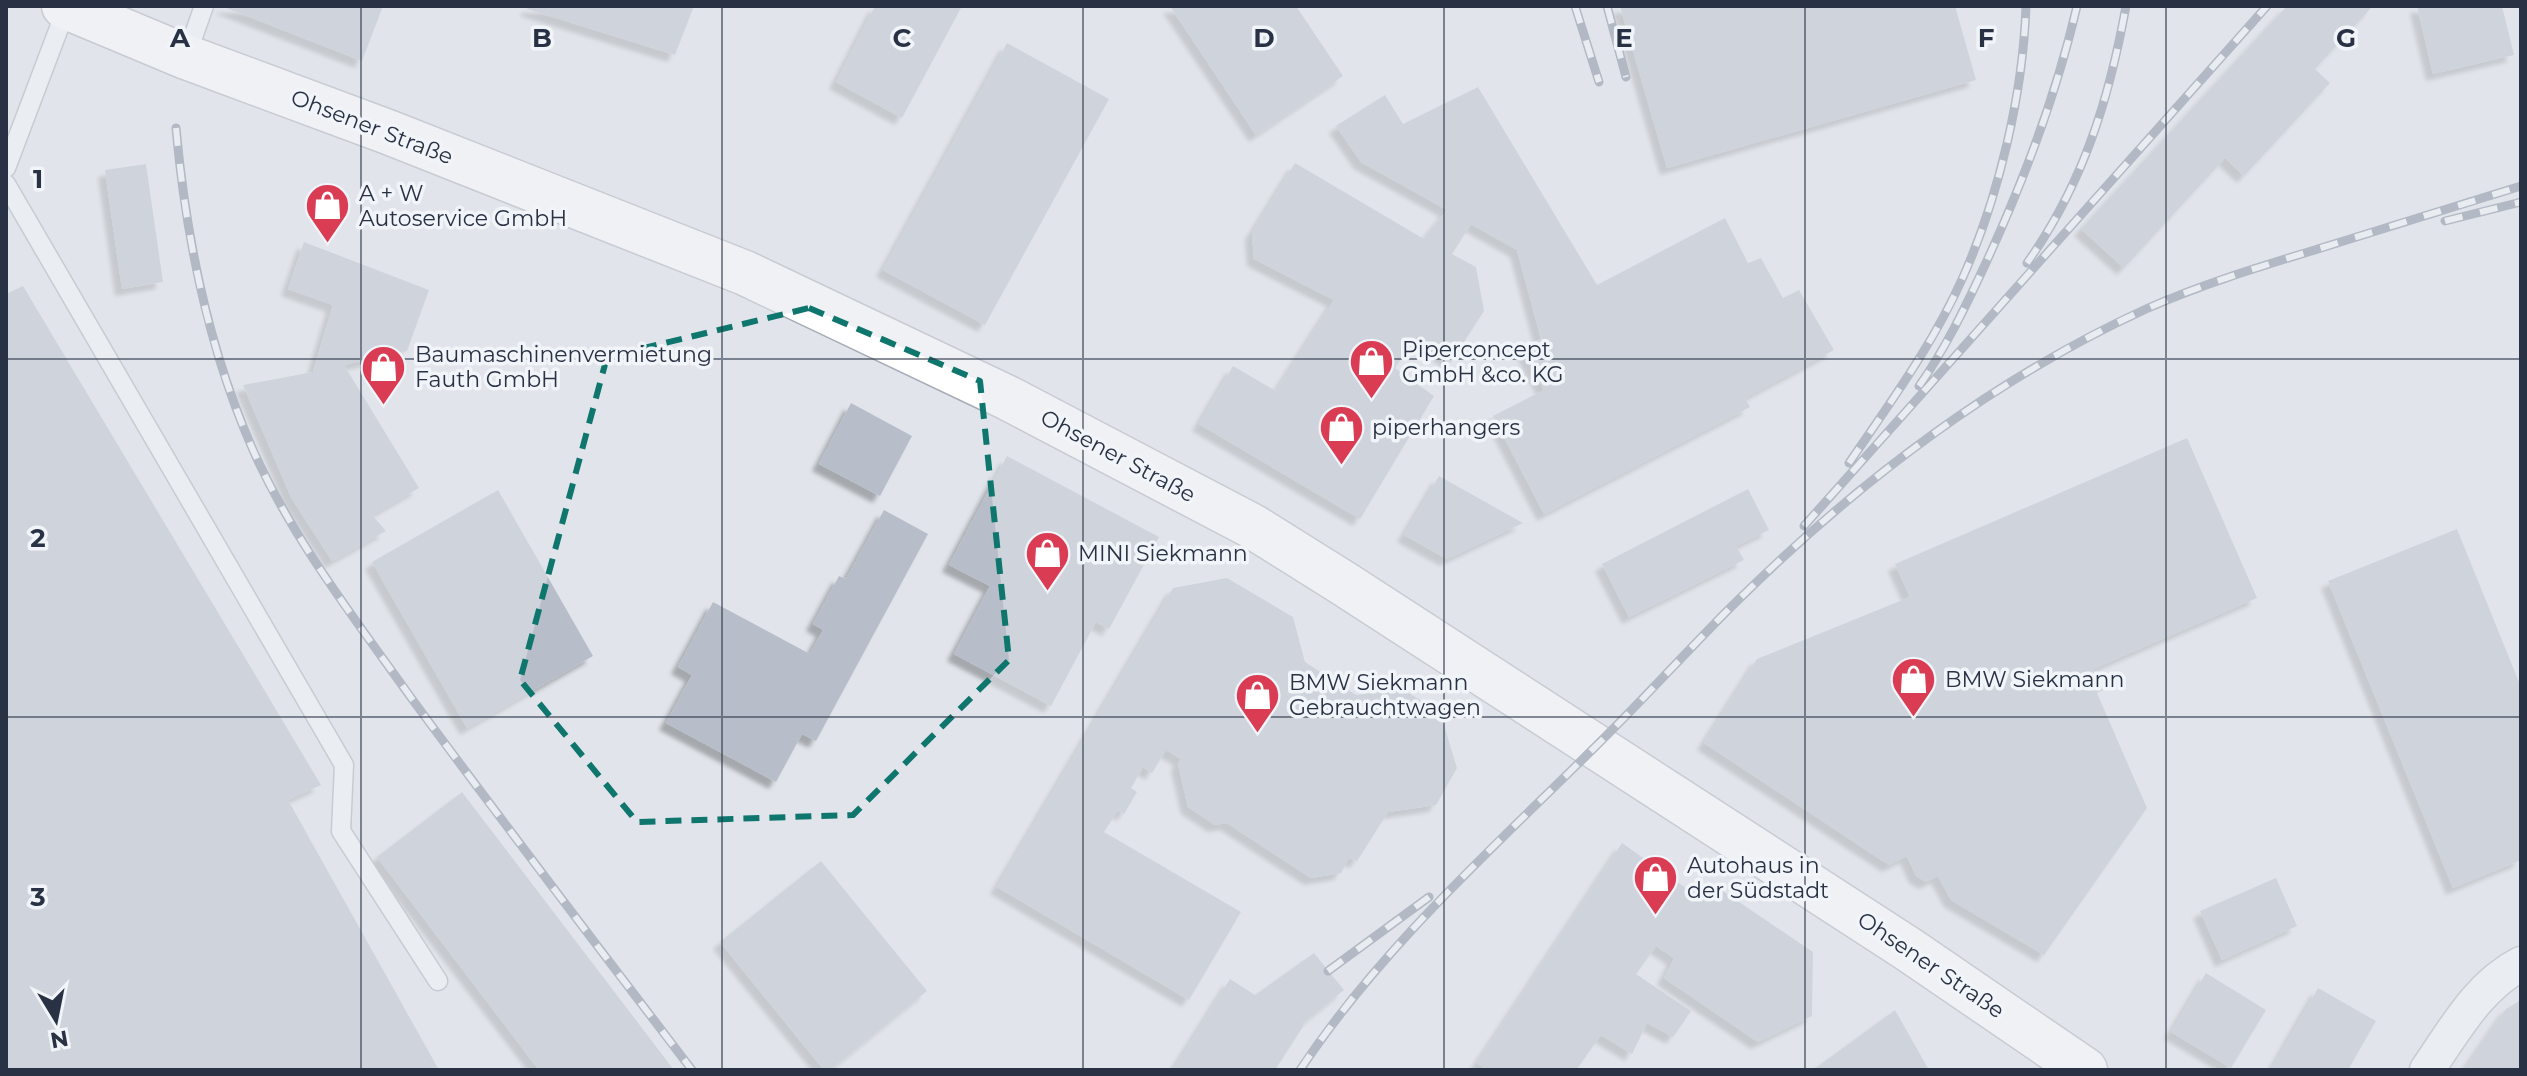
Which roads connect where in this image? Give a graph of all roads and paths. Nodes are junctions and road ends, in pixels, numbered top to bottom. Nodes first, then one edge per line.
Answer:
1 (204, 6) edge
2 (66, 7) edge
3 (186, 57) junction
4 (6, 168) edge
5 (6, 184) edge
6 (2521, 964) edge
7 (438, 981) dead end
8 (2085, 1070) edge
9 (2427, 1070) edge

1 - 3 lane
2 - 3 main road, Ohsener Straße
2 - 4 lane
3 - 8 main road, Ohsener Straße
5 - 7 lane
6 - 9 street

